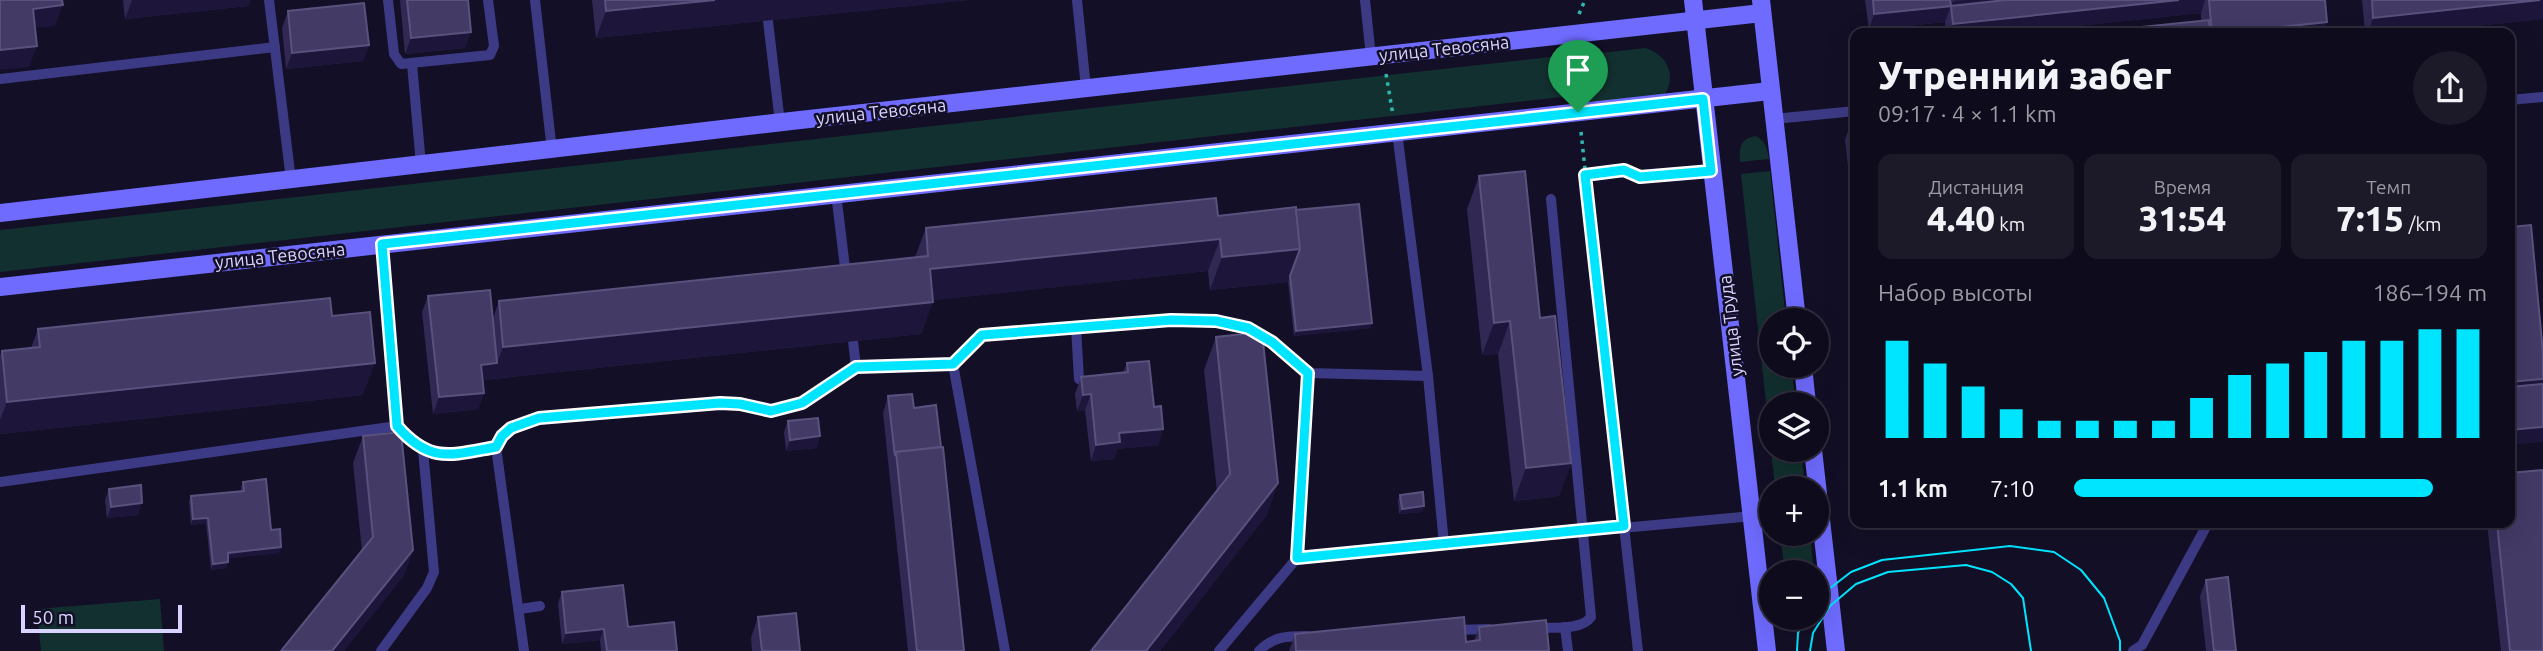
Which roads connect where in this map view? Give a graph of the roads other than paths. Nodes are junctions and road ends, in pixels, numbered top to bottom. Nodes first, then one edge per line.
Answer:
1 (269, 0) edge
2 (388, 0) edge
3 (488, 0) edge
4 (535, 0) edge
5 (1077, 0) edge
6 (1365, 0) edge
7 (1693, 0) edge
8 (1761, 7) edge
9 (1695, 20) junction
10 (768, 21) dead end
11 (275, 47) junction
12 (1376, 56) junction
13 (412, 64) junction
14 (0, 79) edge
15 (1086, 89) junction
16 (1770, 91) junction
17 (2543, 97) edge
18 (1703, 99) junction
19 (2515, 100) edge
20 (1850, 111) edge
21 (1774, 119) junction
22 (780, 123) junction
23 (1396, 132) junction
24 (552, 151) junction
25 (421, 165) junction
26 (291, 180) junction
27 (836, 193) junction
28 (1551, 200) dead end
29 (0, 213) edge
30 (382, 244) junction
31 (846, 283) edge
32 (0, 287) edge
33 (1796, 308) edge
34 (1076, 327) junction
35 (853, 341) edge
36 (953, 364) junction
37 (856, 367) junction
38 (1308, 373) junction
39 (1428, 376) junction
40 (1079, 379) edge
41 (397, 426) junction
42 (496, 447) junction
43 (423, 450) junction
44 (1814, 462) edge
45 (0, 482) edge
46 (1753, 516) junction
47 (1624, 526) junction
48 (2204, 528) edge
49 (1584, 530) junction
50 (1444, 544) junction
51 (1297, 558) junction
52 (540, 606) dead end
53 (520, 609) junction
54 (1565, 627) junction
55 (1527, 628) edge
56 (1442, 629) edge
57 (1501, 629) edge
58 (1320, 635) edge
59 (381, 651) edge
60 (524, 651) edge
61 (1004, 651) edge
62 (1219, 651) edge
63 (1259, 651) edge
64 (1568, 651) edge
65 (1637, 651) edge
66 (1768, 651) edge
67 (1836, 651) edge
68 (2133, 651) edge

1 - 11 lane
2 - 13 lane
3 - 13 lane
4 - 24 lane
5 - 15 lane
6 - 12 lane
7 - 9 main road, улица Труда
8 - 9 main road, улица Тевосяна
8 - 16 main road
9 - 12 main road, улица Тевосяна
9 - 18 main road, улица Труда
10 - 22 lane
11 - 14 lane
11 - 26 lane
12 - 15 main road, улица Тевосяна
13 - 25 lane
15 - 22 main road, улица Тевосяна
16 - 18 main road, улица Тевосяна
16 - 21 main road
17 - 19 lane
18 - 23 main road, улица Тевосяна
18 - 46 main road, улица Труда
20 - 21 lane
21 - 33 main road
22 - 24 main road, улица Тевосяна
23 - 27 main road, улица Тевосяна
23 - 39 lane
24 - 25 main road, улица Тевосяна
25 - 26 main road, улица Тевосяна
26 - 29 main road, улица Тевосяна
27 - 30 main road, улица Тевосяна
27 - 31 lane
28 - 49 lane
30 - 32 main road, улица Тевосяна
30 - 41 lane
34 - 36 lane
34 - 38 lane
34 - 40 lane
35 - 37 lane
36 - 37 lane
36 - 61 lane
37 - 42 lane
38 - 39 lane
38 - 51 lane
39 - 50 lane
41 - 43 lane
41 - 45 lane
42 - 43 lane
42 - 53 lane
43 - 59 lane
44 - 67 main road
46 - 47 lane
46 - 66 main road, улица Труда
47 - 49 lane
47 - 65 lane
48 - 68 lane
49 - 50 lane
49 - 54 lane
50 - 51 lane
51 - 62 lane
52 - 53 lane
53 - 60 lane
54 - 55 lane
54 - 64 lane
56 - 57 lane
58 - 63 lane

